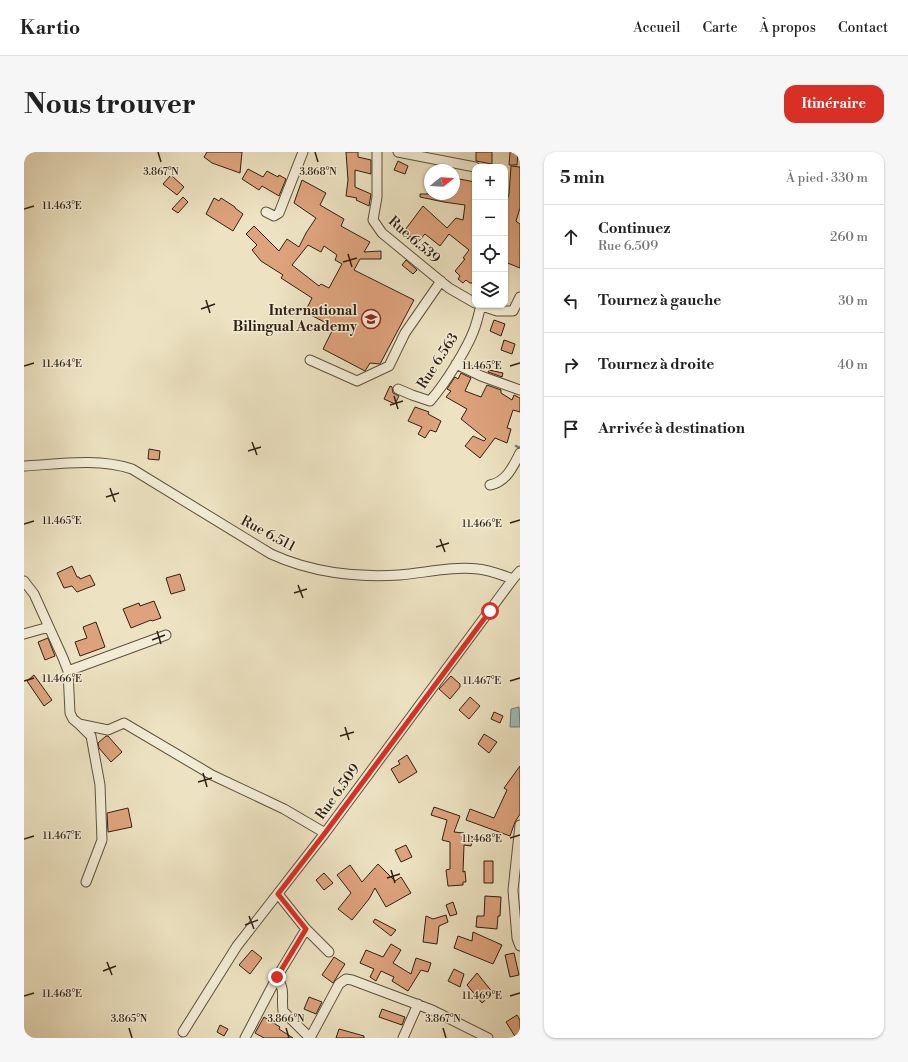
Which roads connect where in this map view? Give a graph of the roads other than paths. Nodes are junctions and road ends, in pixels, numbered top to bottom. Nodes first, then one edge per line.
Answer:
1 (303, 152) edge
2 (377, 152) edge
3 (398, 152) edge
4 (472, 166) edge
5 (266, 212) dead end
6 (441, 282) junction
7 (520, 297) edge
8 (472, 301) edge
9 (478, 308) edge
10 (491, 308) edge
11 (516, 312) edge
12 (310, 360) dead end
13 (456, 364) junction
14 (398, 389) dead end
15 (520, 390) edge
16 (520, 453) edge
17 (24, 466) edge
18 (490, 485) dead end
19 (520, 571) edge
20 (513, 579) junction
21 (24, 581) edge
22 (49, 628) junction
23 (24, 634) edge
24 (166, 634) dead end
25 (68, 671) junction
26 (79, 724) junction
27 (520, 825) edge
28 (325, 833) junction
29 (86, 882) dead end
30 (278, 894) junction
31 (306, 929) junction
32 (520, 946) edge
33 (329, 952) dead end
34 (277, 977) junction
35 (418, 1004) junction
36 (184, 1032) dead end
37 (245, 1038) edge
38 (403, 1038) edge
39 (488, 1038) edge

1 - 5 street
2 - 6 street, Rue 6.539
3 - 4 street
6 - 8 street, Rue 6.539
6 - 12 street
7 - 11 street, Rue 6.539
9 - 13 street, Rue 6.563
10 - 11 street, Rue 6.539
13 - 14 street, Rue 6.563
13 - 15 street
16 - 18 street
17 - 20 street, Rue 6.511
19 - 20 street, Rue 6.509
20 - 28 street, Rue 6.509
21 - 22 street
22 - 23 street
22 - 25 street
24 - 25 street
25 - 26 street
26 - 28 street
26 - 29 street
27 - 32 street
28 - 30 street, Rue 6.509
30 - 31 street
30 - 36 street, Rue 6.509
31 - 33 street
31 - 34 street
34 - 35 street
34 - 37 street
35 - 38 street
35 - 39 street

